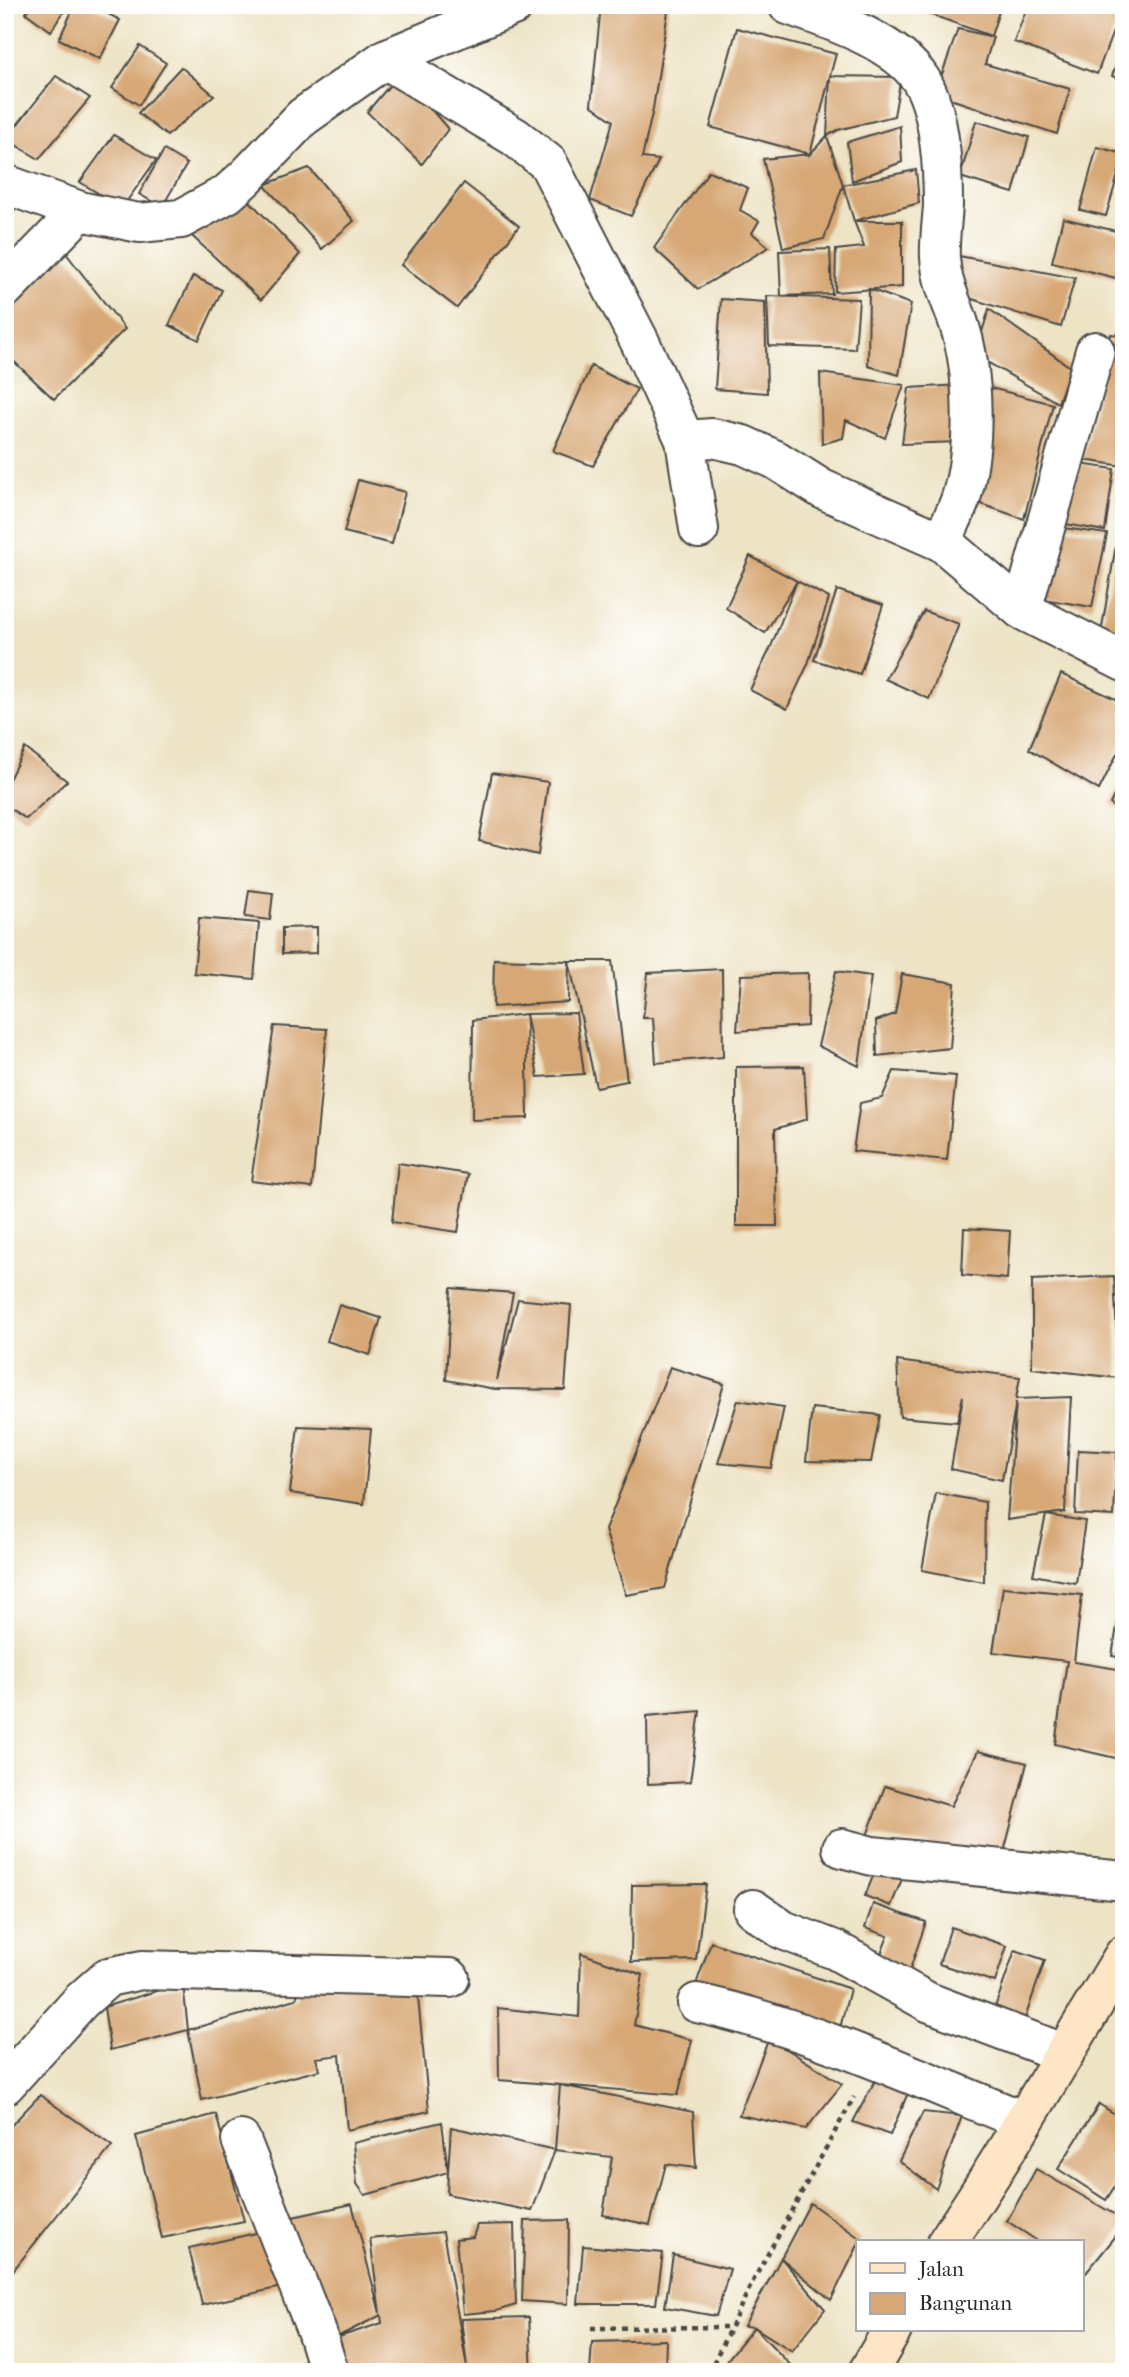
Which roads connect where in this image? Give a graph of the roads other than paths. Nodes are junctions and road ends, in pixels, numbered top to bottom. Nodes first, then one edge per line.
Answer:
1 (515, 5) edge
2 (788, 5) edge
3 (385, 59) junction
4 (5, 184) edge
5 (80, 211) junction
6 (5, 288) edge
7 (1095, 351) dead end
8 (685, 440) junction
9 (699, 529) dead end
10 (942, 542) junction
11 (1022, 610) junction
12 (1124, 662) edge
13 (842, 1848) dead end
14 (1124, 1881) edge
15 (753, 1909) dead end
16 (1124, 1955) edge
17 (450, 1978) dead end
18 (697, 2003) dead end
19 (1063, 2053) junction
20 (5, 2085) edge
21 (1024, 2121) junction
22 (242, 2140) dead end
23 (948, 2240) edge
24 (891, 2332) edge
25 (329, 2372) edge
26 (868, 2372) edge

1 - 3 street
2 - 10 street
3 - 5 street
3 - 8 street
4 - 5 street
5 - 6 street
7 - 11 street
8 - 9 street
8 - 10 street
10 - 11 street
11 - 12 street
13 - 14 street
15 - 19 street
16 - 19 street
17 - 20 street
18 - 21 street
19 - 21 street
21 - 23 street
22 - 25 street
24 - 26 street

